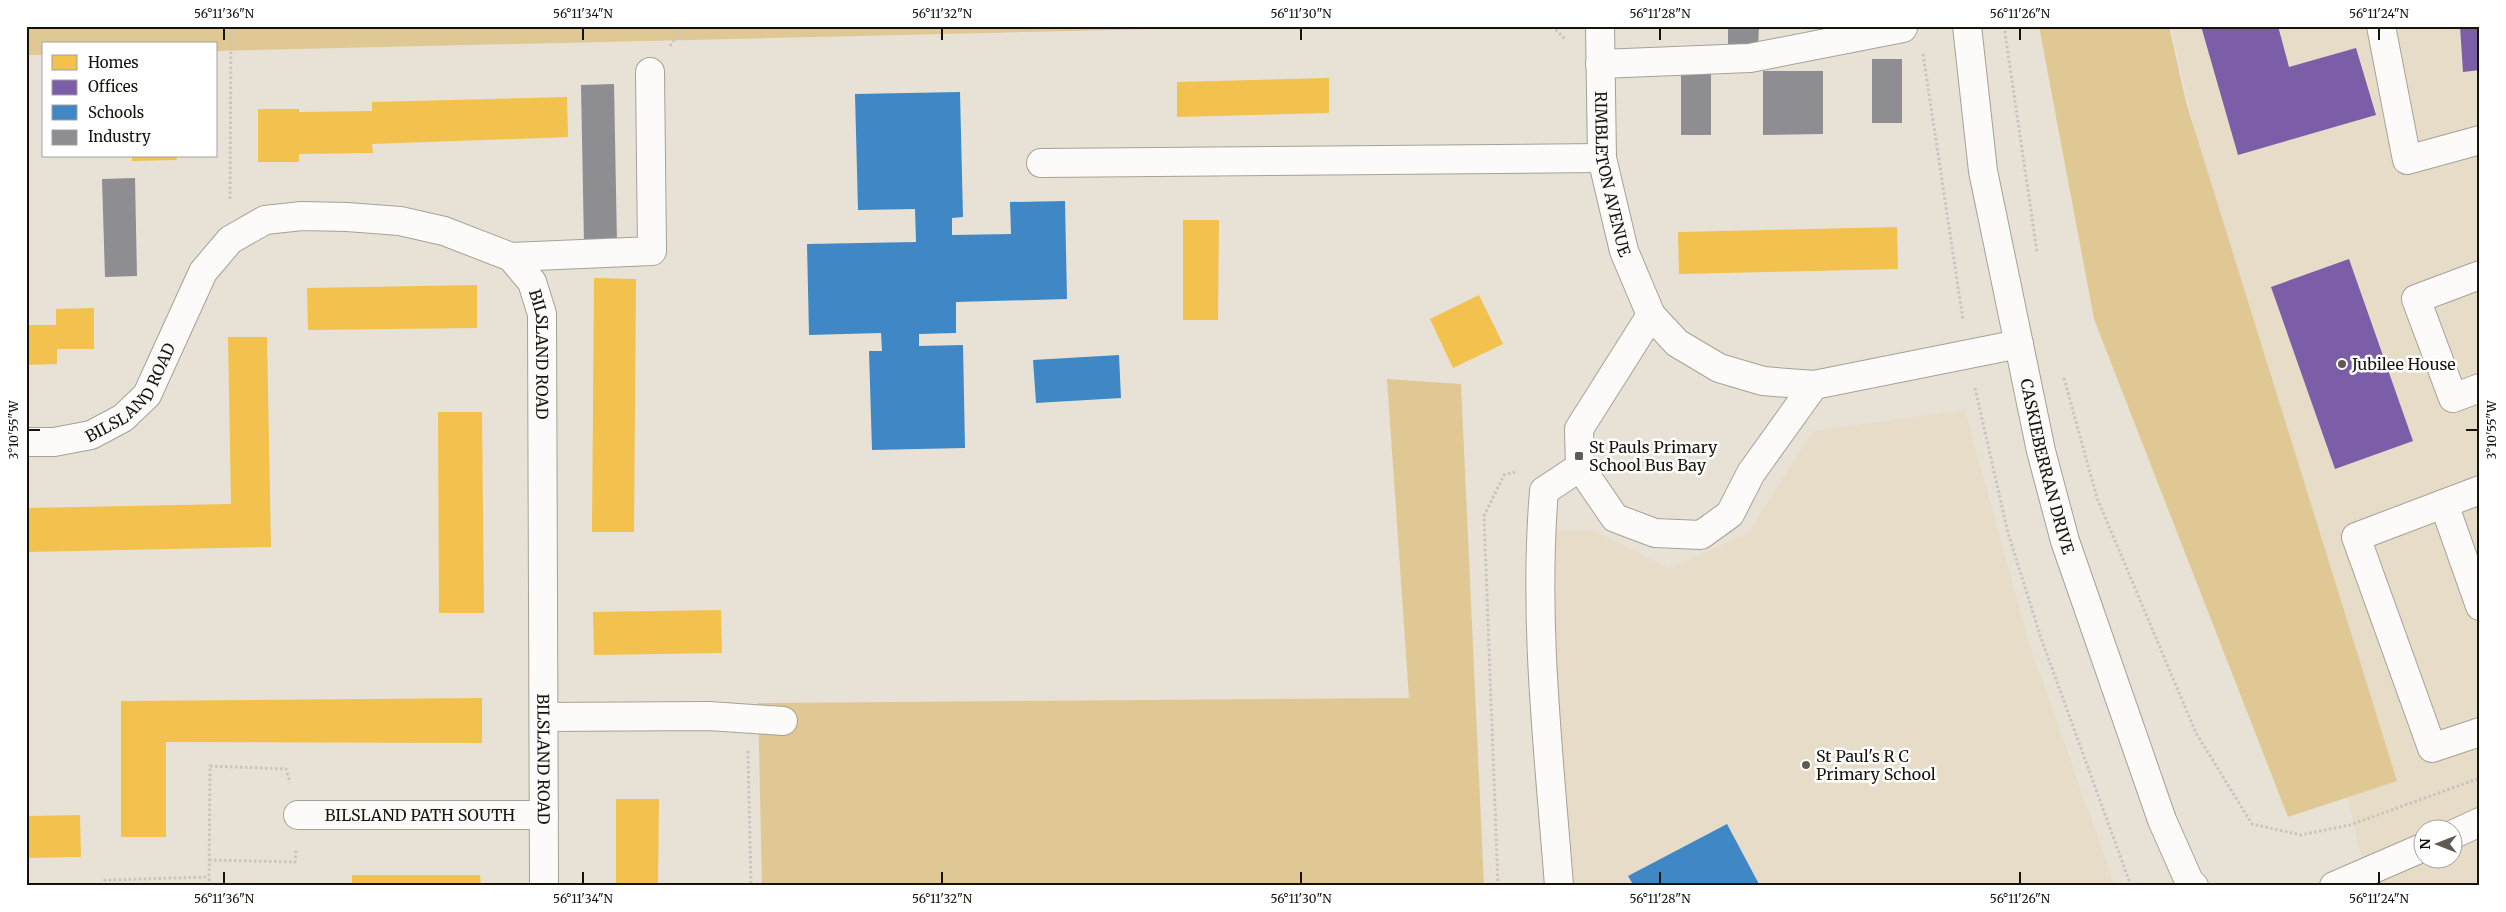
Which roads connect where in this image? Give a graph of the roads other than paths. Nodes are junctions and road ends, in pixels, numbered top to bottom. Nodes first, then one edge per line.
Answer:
1 (1600, 26) edge
2 (1967, 26) edge
3 (2381, 26) edge
4 (1913, 37) road end
5 (1600, 64) junction
6 (650, 72) dead end
7 (2480, 140) edge
8 (1602, 158) junction
9 (1041, 163) dead end
10 (511, 257) junction
11 (2480, 274) edge
12 (1652, 315) junction
13 (2019, 344) junction
14 (1814, 384) junction
15 (2480, 388) edge
16 (26, 442) edge
17 (1580, 467) junction
18 (2480, 490) edge
19 (2444, 504) junction
20 (2480, 606) edge
21 (544, 717) junction
22 (783, 721) dead end
23 (2480, 732) edge
24 (298, 815) road end
25 (544, 815) junction
26 (2480, 822) edge
27 (2464, 829) edge
28 (2414, 851) edge
29 (544, 886) edge
30 (1559, 886) edge
31 (2194, 886) edge
32 (2334, 886) edge

1 - 5 street, RIMBLETON AVENUE
2 - 13 street, CASKIEBERRAN DRIVE
3 - 7 street
4 - 5 street
5 - 8 street, RIMBLETON AVENUE
6 - 10 street
8 - 9 street
8 - 12 street, RIMBLETON AVENUE
10 - 16 street, BILSLAND ROAD
10 - 21 street, BILSLAND ROAD
11 - 15 street
12 - 14 street, RIMBLETON AVENUE
12 - 17 street
13 - 14 street, RIMBLETON AVENUE
13 - 31 street, CASKIEBERRAN DRIVE
14 - 17 street
17 - 30 street
18 - 19 street
19 - 20 street
19 - 23 street
21 - 22 street
21 - 25 street, BILSLAND ROAD
24 - 25 street, BILSLAND PATH SOUTH
25 - 29 street, BILSLAND ROAD
26 - 27 street
28 - 32 street

